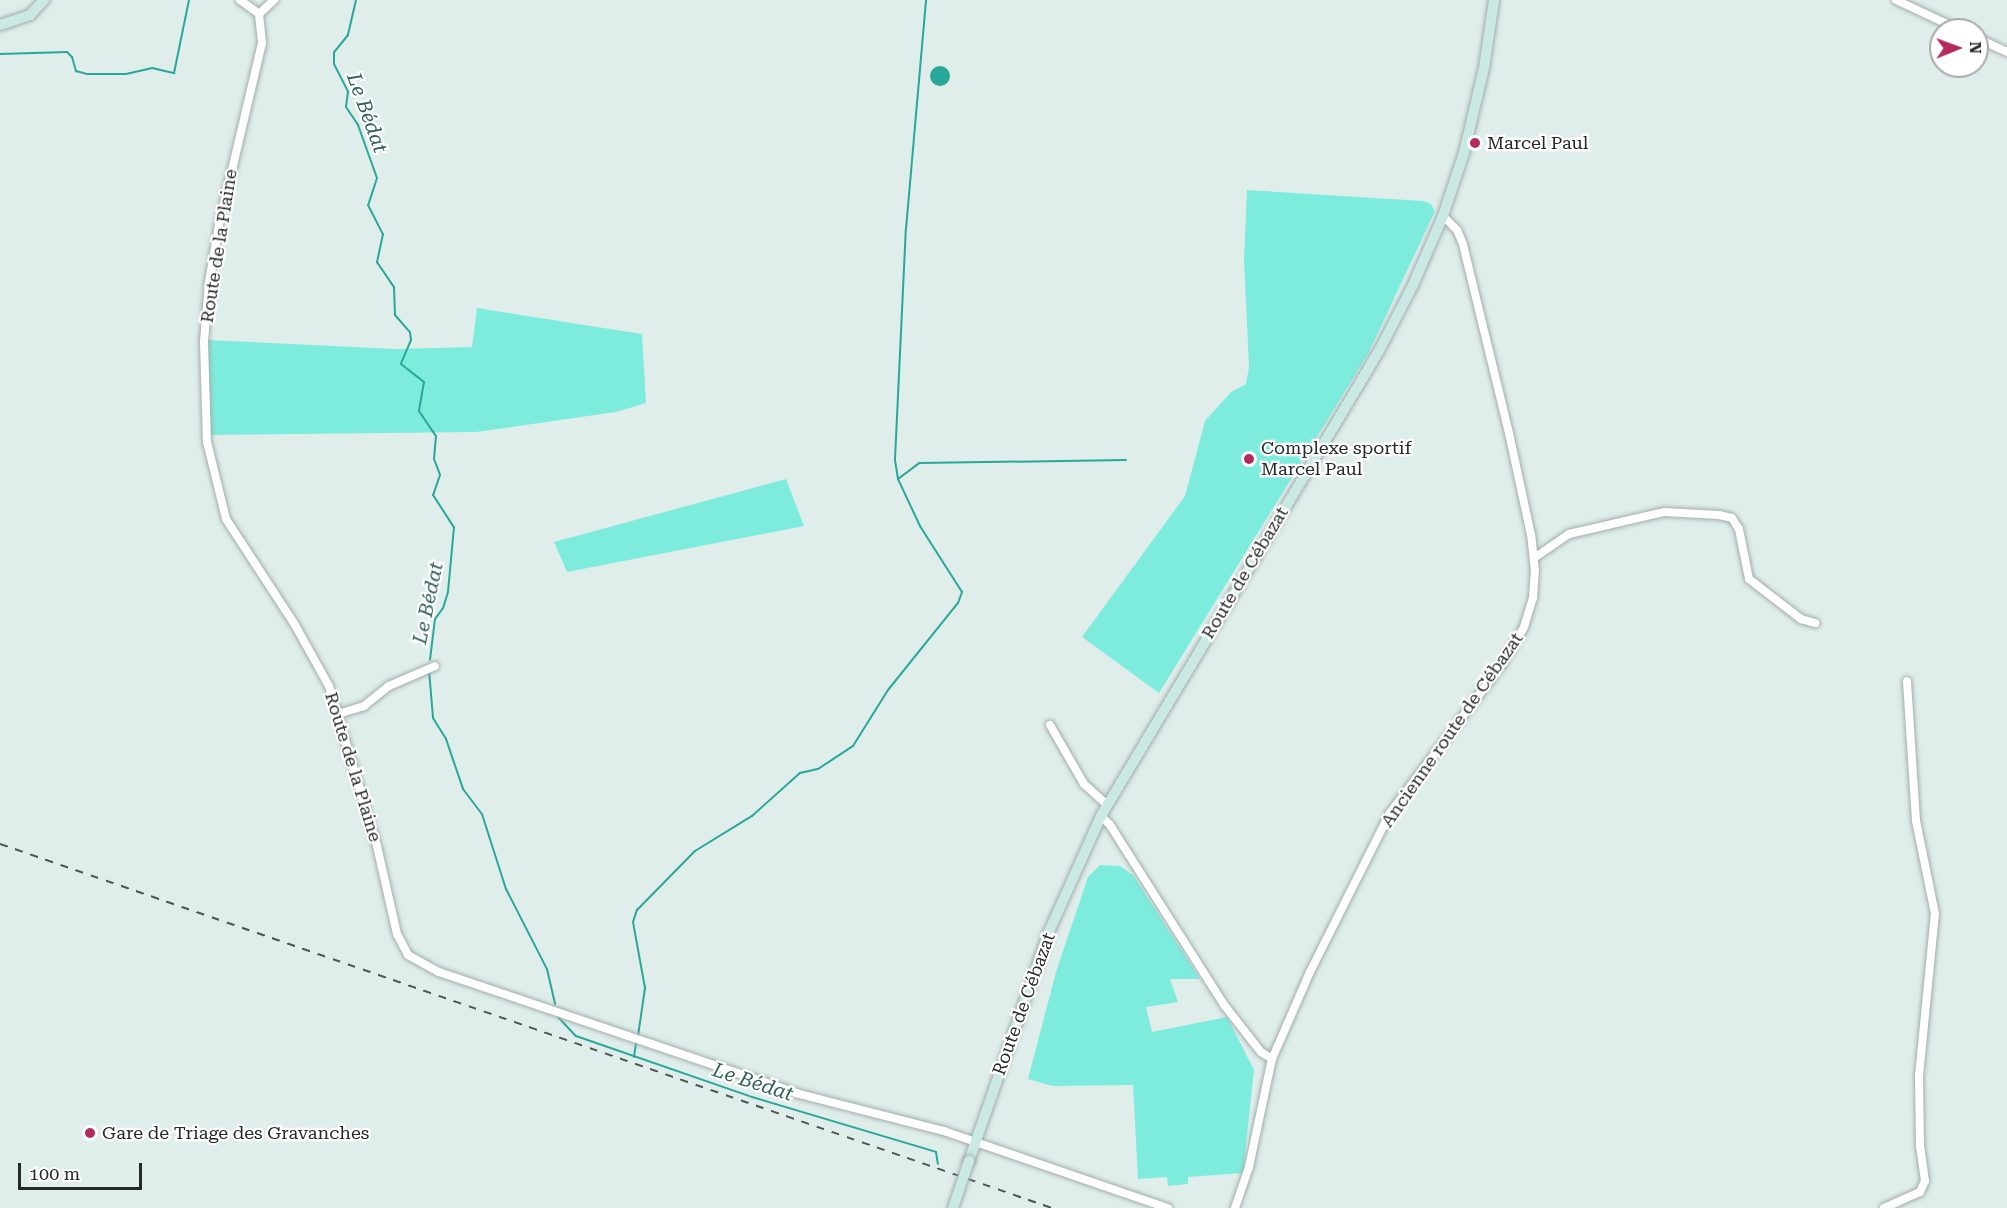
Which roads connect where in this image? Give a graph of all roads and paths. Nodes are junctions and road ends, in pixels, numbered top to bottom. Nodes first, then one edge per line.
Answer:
1 (44, 0) edge
2 (240, 0) edge
3 (274, 0) edge
4 (1494, 0) edge
5 (1896, 0) edge
6 (259, 14) junction
7 (1934, 18) edge
8 (0, 25) edge
9 (1989, 44) edge
10 (2007, 52) edge
11 (1443, 216) junction
12 (1534, 558) junction
13 (1815, 623) dead end
14 (435, 666) dead end
15 (1907, 681) dead end
16 (338, 714) junction
17 (1050, 725) dead end
18 (1107, 805) junction
19 (1101, 816) junction
20 (1272, 1059) junction
21 (976, 1141) junction
22 (953, 1208) edge
23 (1168, 1208) edge
24 (1235, 1208) edge
25 (1884, 1208) edge

1 - 8 main road
2 - 6 street
3 - 6 street
4 - 11 main road, Route de Cébazat
5 - 7 street
6 - 16 street, Route de la Plaine
9 - 10 street
11 - 12 street, Ancienne route de Cébazat
11 - 18 main road, Route de Cébazat
12 - 13 street
12 - 20 street, Ancienne route de Cébazat
14 - 16 street
15 - 25 street
16 - 21 street, Route de la Plaine
17 - 18 street
18 - 19 main road, Route de Cébazat
19 - 20 street
19 - 21 main road, Route de Cébazat
20 - 24 street
21 - 22 main road, Route de Cébazat, bridge
21 - 23 street

